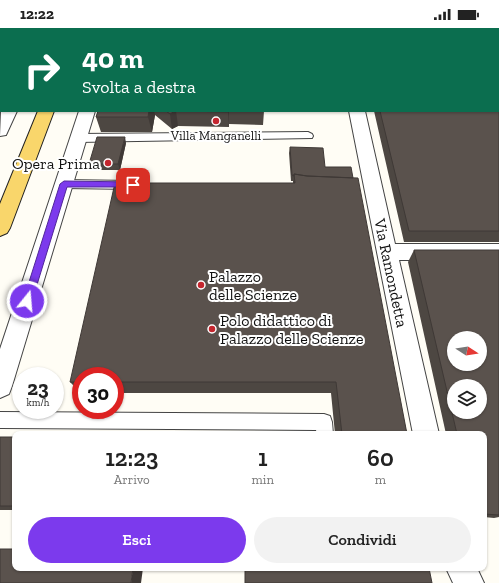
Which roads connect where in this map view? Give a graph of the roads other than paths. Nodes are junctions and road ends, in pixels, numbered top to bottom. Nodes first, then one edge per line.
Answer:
1 (9, 112) edge
2 (46, 112) edge
3 (87, 112) edge
4 (357, 112) edge
5 (0, 131) edge
6 (308, 136) dead end
7 (78, 138) junction
8 (64, 184) junction
9 (143, 185) edge
10 (0, 228) edge
11 (386, 252) junction
12 (499, 252) edge
13 (0, 386) edge
14 (0, 420) edge
15 (325, 431) edge
16 (425, 431) edge
17 (463, 571) edge
18 (469, 583) edge

1 - 5 street
2 - 10 main road
3 - 7 street
4 - 11 street, Via Ramondetta
6 - 7 lane
7 - 8 street
8 - 9 lane
8 - 13 street
11 - 12 street
11 - 16 street, Via Ramondetta
14 - 15 lane
17 - 18 street

